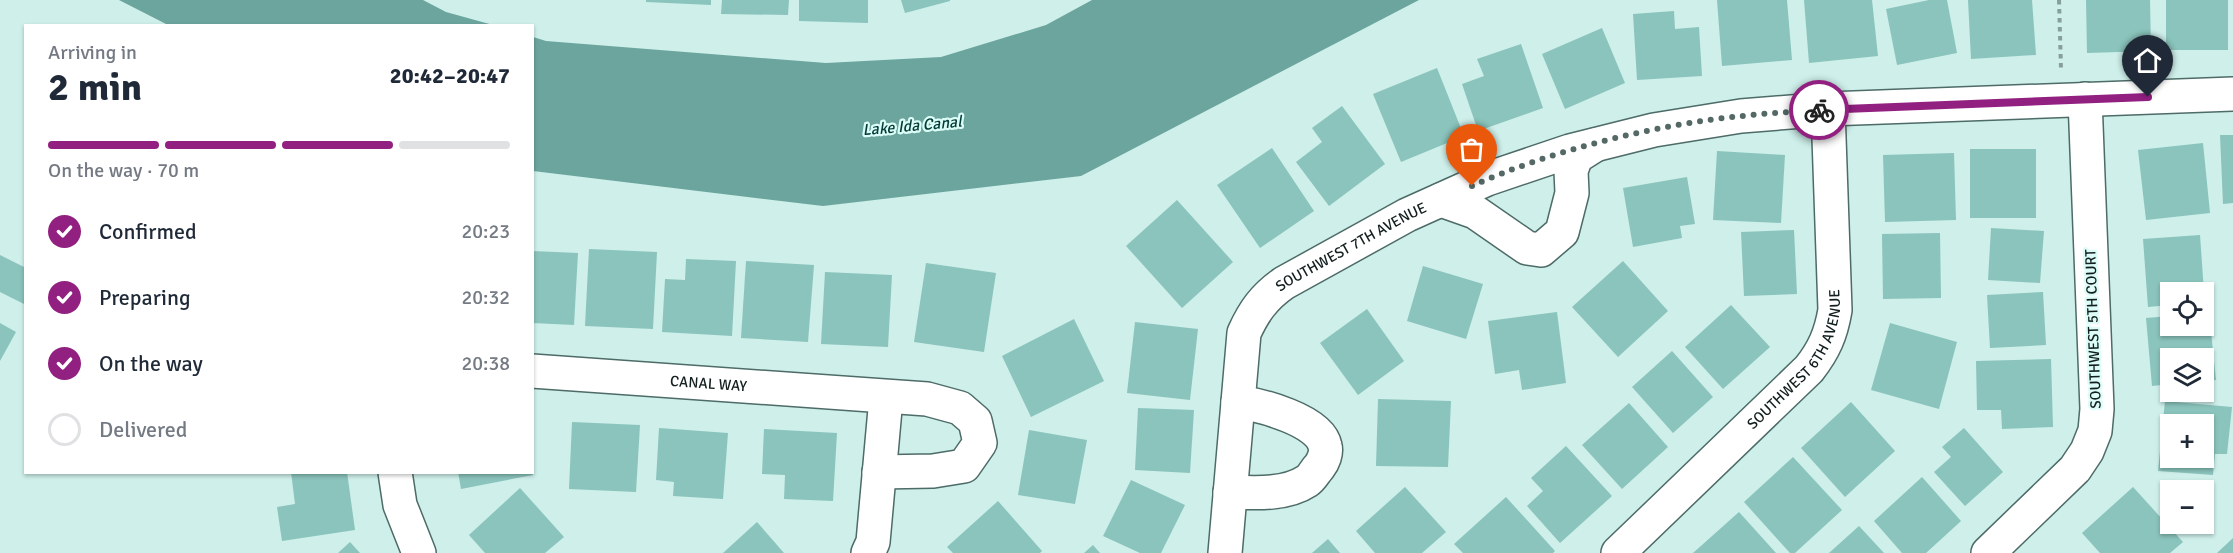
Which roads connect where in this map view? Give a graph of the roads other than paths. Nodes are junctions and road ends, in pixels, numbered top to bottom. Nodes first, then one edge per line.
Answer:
1 (2233, 94) edge
2 (2074, 100) junction
3 (1828, 109) junction
4 (1594, 145) junction
5 (1441, 200) junction
6 (534, 371) edge
7 (886, 398) junction
8 (1238, 402) junction
9 (879, 472) junction
10 (395, 474) edge
11 (1230, 492) junction
12 (419, 553) edge
13 (868, 553) edge
14 (1224, 553) edge
15 (1618, 553) edge
16 (1988, 553) edge

1 - 2 street, SOUTHWEST 7TH AVENUE
2 - 3 street, SOUTHWEST 7TH AVENUE
2 - 16 street, SOUTHWEST 5TH COURT
3 - 4 street, SOUTHWEST 7TH AVENUE
3 - 15 street, SOUTHWEST 6TH AVENUE
4 - 5 street, SOUTHWEST 7TH AVENUE
4 - 5 street
5 - 8 street, SOUTHWEST 7TH AVENUE
6 - 7 street, CANAL WAY
7 - 9 street
7 - 9 street, CANAL WAY
8 - 11 street, SOUTHWEST 7TH AVENUE
8 - 11 street
9 - 13 street
10 - 12 street
11 - 14 street, SOUTHWEST 7TH AVENUE

